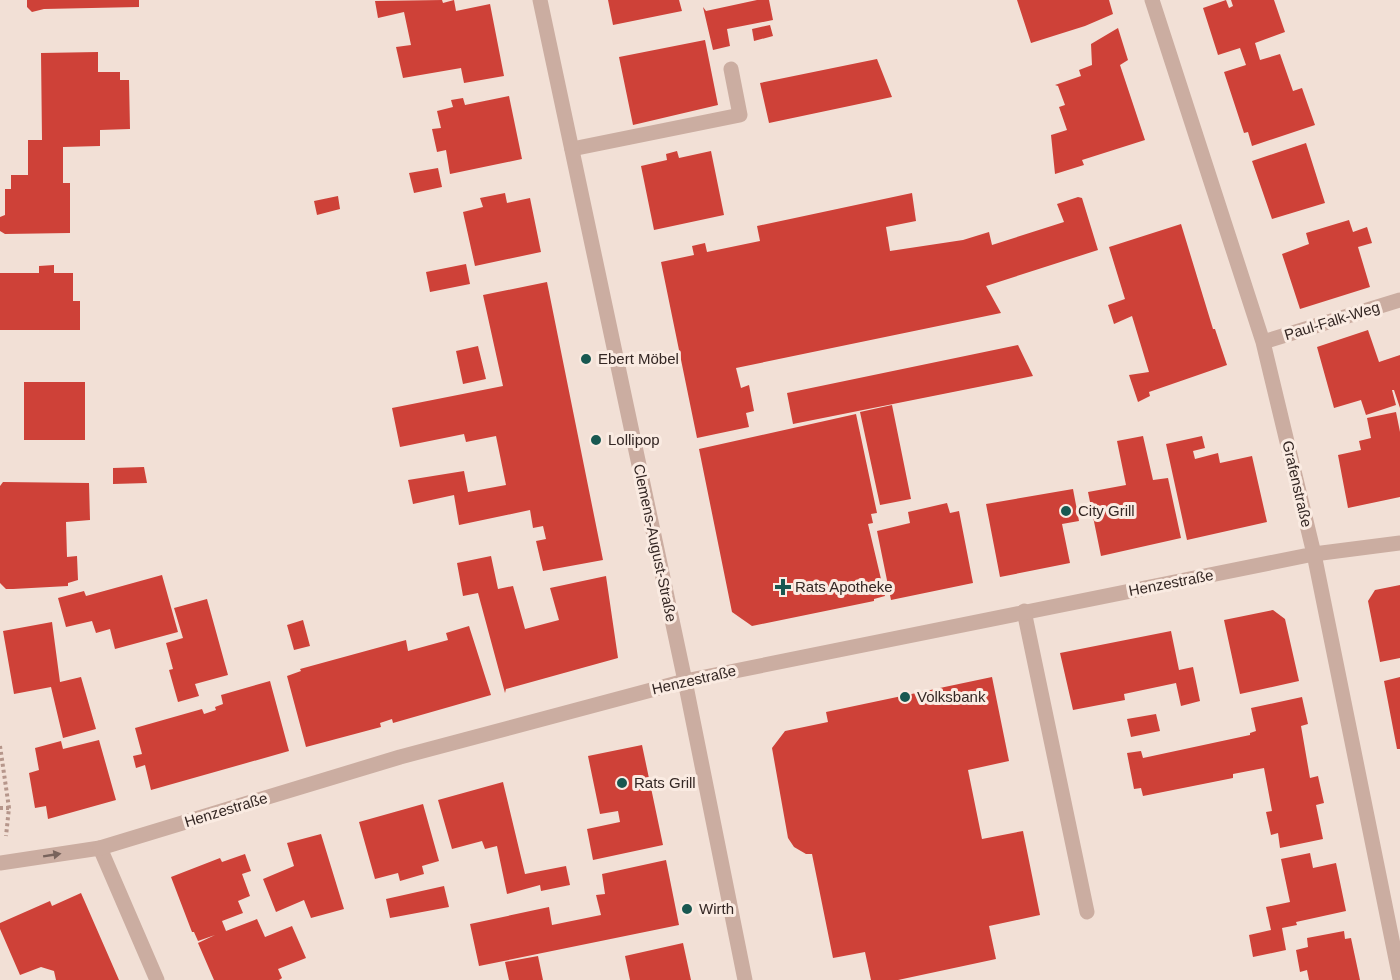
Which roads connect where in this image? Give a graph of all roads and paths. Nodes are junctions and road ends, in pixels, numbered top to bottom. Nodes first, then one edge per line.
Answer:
1 (540, 0) edge
2 (1152, 0) edge
3 (731, 69) dead end
4 (572, 149) junction
5 (1400, 300) edge
6 (1263, 342) junction
7 (1400, 543) edge
8 (1314, 555) junction
9 (1024, 611) junction
10 (685, 681) junction
11 (0, 746) edge
12 (0, 808) edge
13 (9, 808) junction
14 (100, 848) junction
15 (2, 862) edge
16 (1087, 912) dead end
17 (1400, 978) edge
18 (157, 980) edge
19 (745, 980) edge

1 - 4 street, Clemens-August-Straße
2 - 6 street, Grafenstraße
3 - 4 street
4 - 10 street, Clemens-August-Straße
5 - 6 street, Paul-Falk-Weg
6 - 8 street, Grafenstraße
7 - 8 street, Henzestraße
8 - 9 street, Henzestraße
8 - 17 street, Grafenstraße
9 - 10 street, Henzestraße
9 - 16 street
10 - 14 street, Henzestraße
10 - 19 street, Clemens-August-Straße
11 - 13 path
12 - 13 path
13 - 15 path
15 -> 14 street, Henzestraße
14 - 18 street

